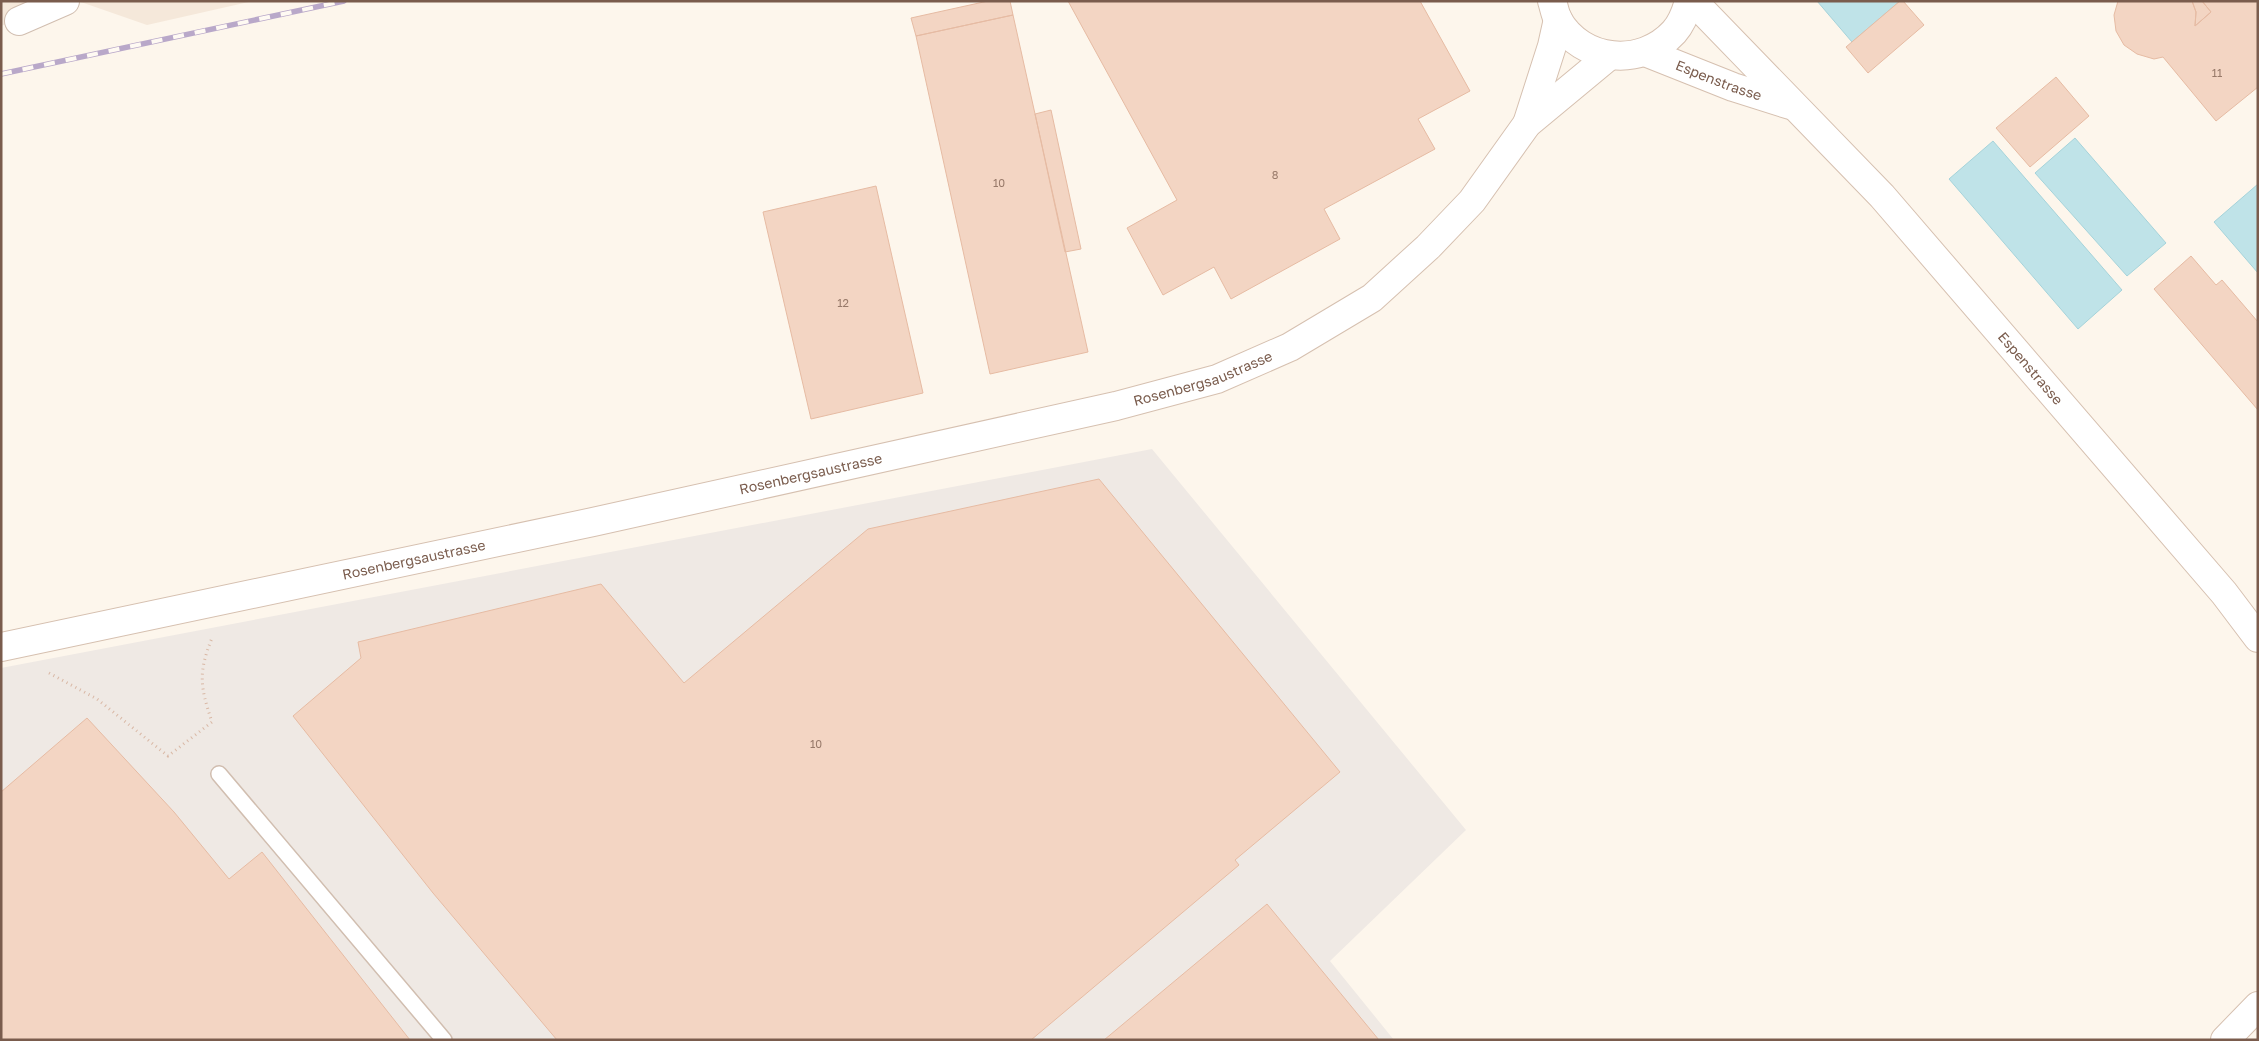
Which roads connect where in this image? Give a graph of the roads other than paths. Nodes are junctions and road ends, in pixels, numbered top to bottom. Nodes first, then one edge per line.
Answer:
1 (65, 1) edge
2 (1691, 1) edge
3 (1555, 10) edge
4 (19, 20) dead end
5 (1645, 52) junction
6 (1609, 56) junction
7 (1793, 107) junction
8 (1527, 124) junction
9 (2258, 638) edge
10 (1, 647) edge
11 (219, 774) dead end
12 (2258, 1006) edge
13 (444, 1040) edge
14 (2225, 1040) edge

1 - 4 street
2 - 5 street
2 - 7 street, Espenstrasse
3 - 6 street
3 - 8 street, Rosenbergsaustrasse
5 - 6 street
5 - 7 street, Espenstrasse
6 - 8 street, Rosenbergsaustrasse
7 - 9 street, Espenstrasse
8 - 10 street, Rosenbergsaustrasse
11 - 13 lane
12 - 14 street

